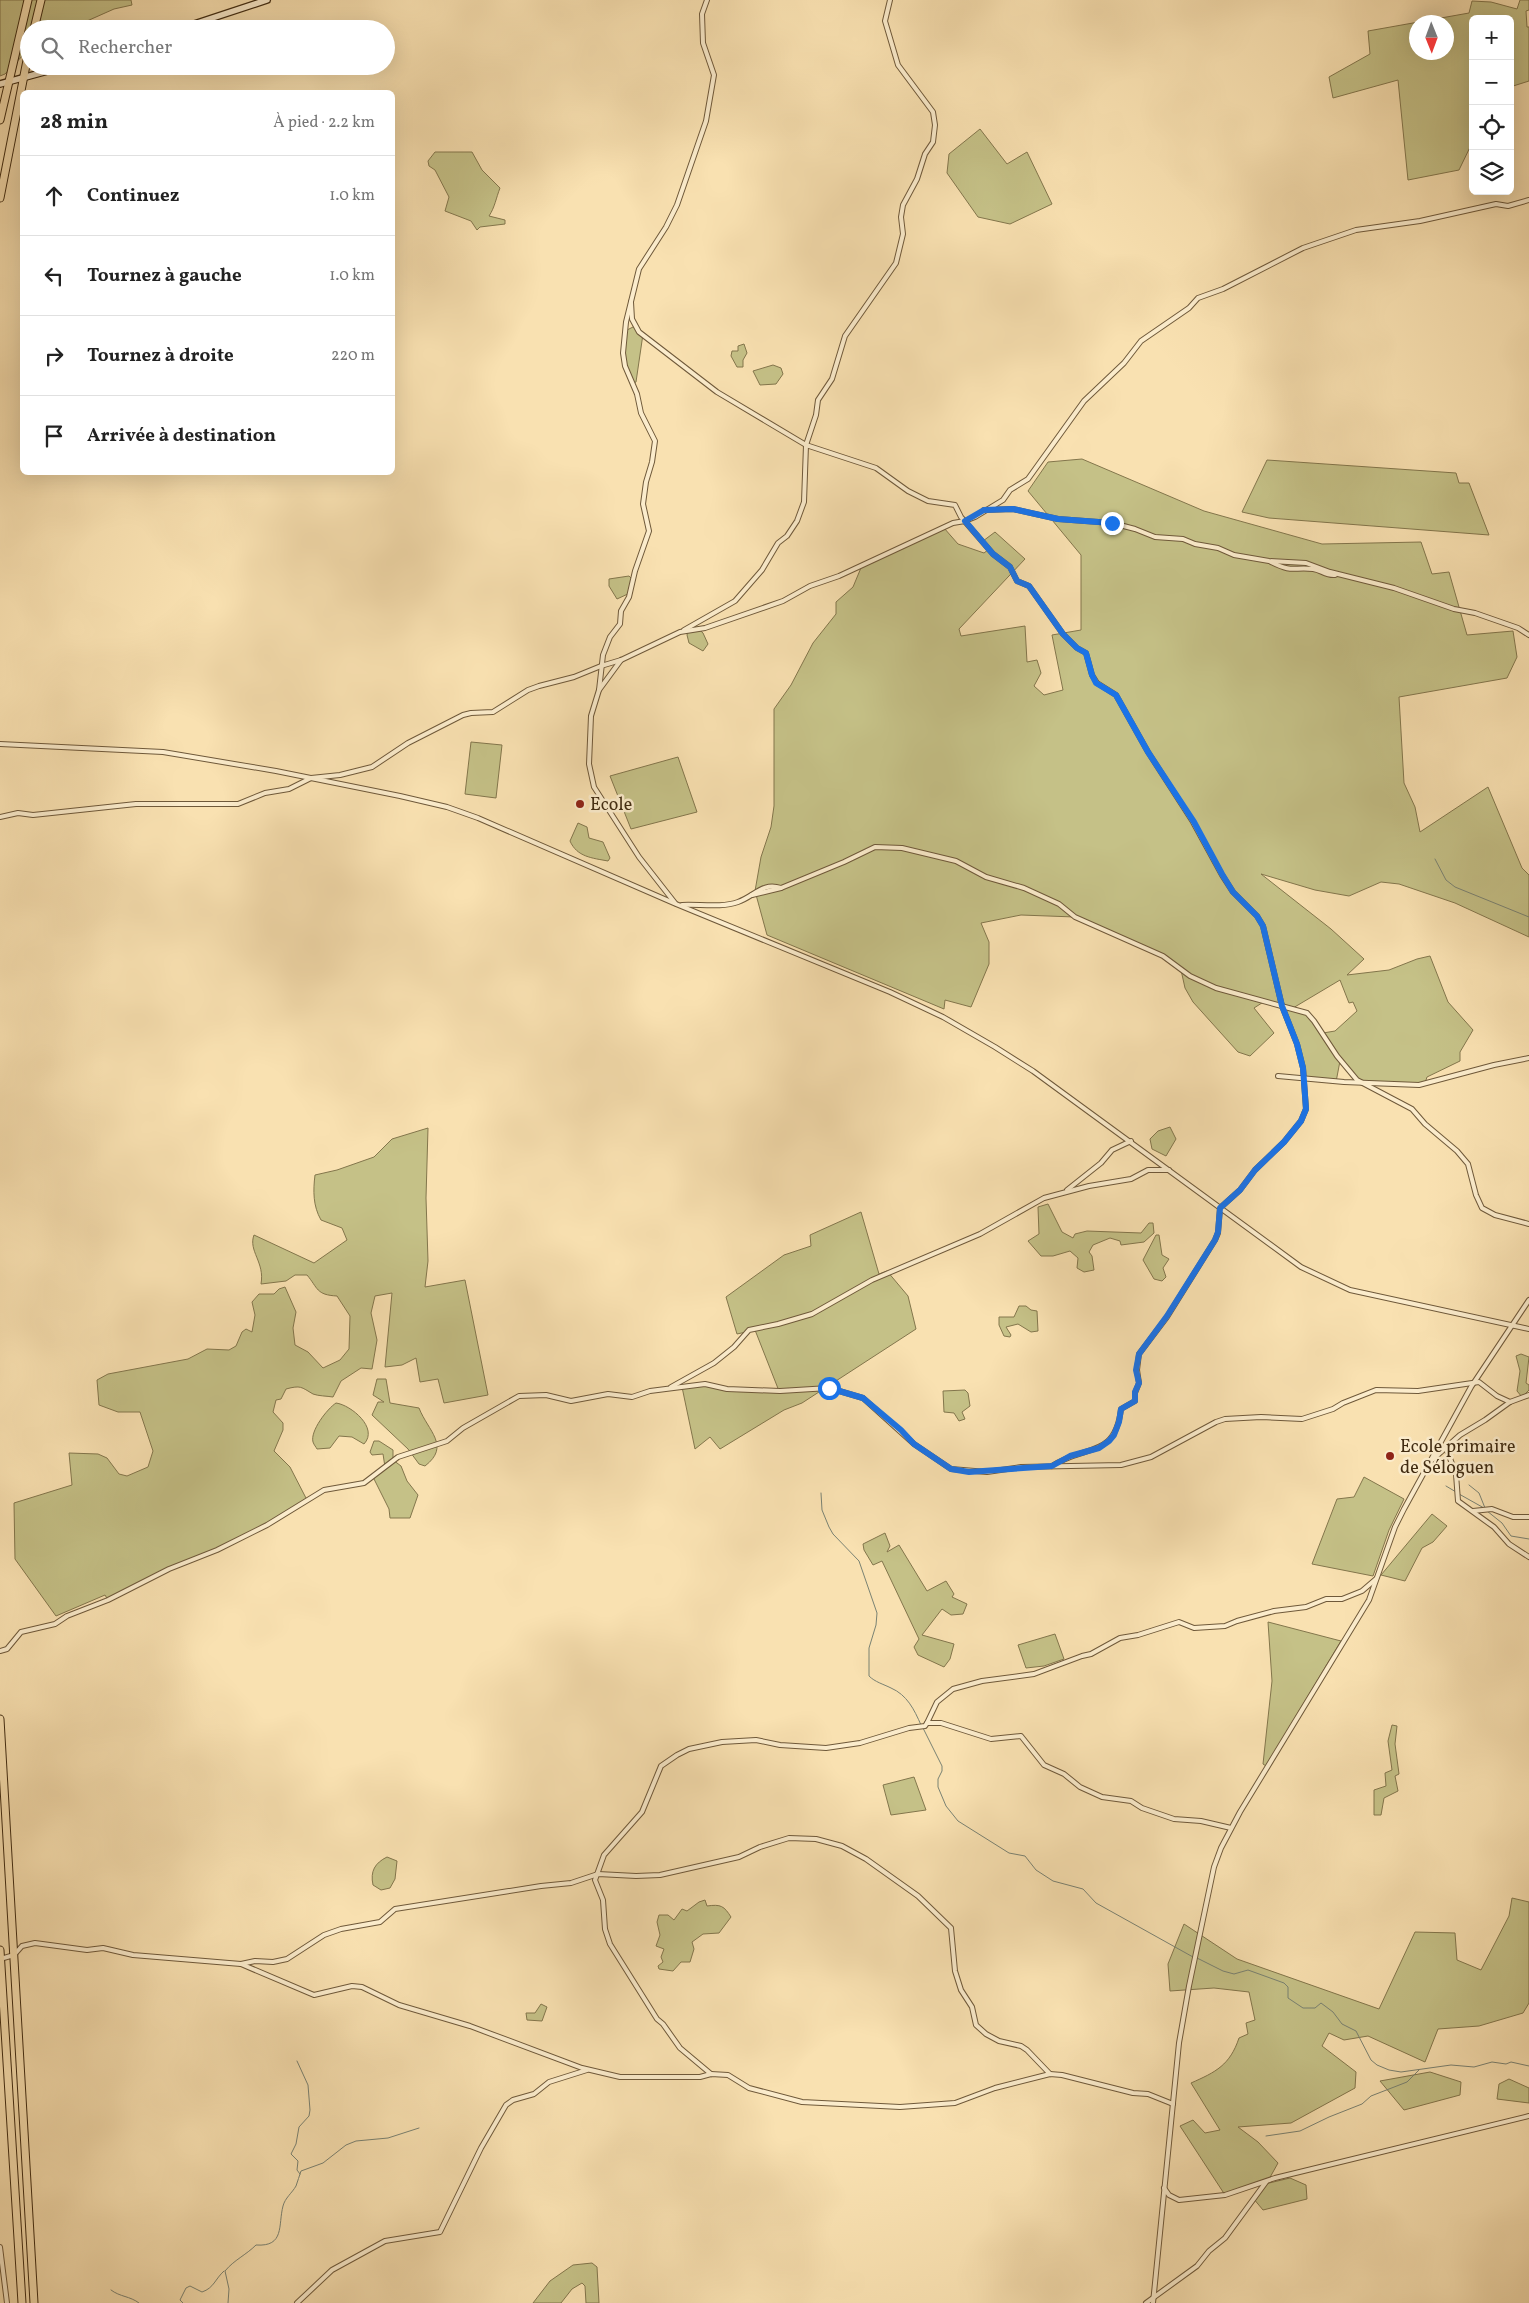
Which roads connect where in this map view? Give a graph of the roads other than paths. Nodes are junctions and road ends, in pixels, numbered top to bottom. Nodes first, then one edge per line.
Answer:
1 (28, 0) edge
2 (41, 0) edge
3 (267, 0) edge
4 (707, 0) edge
5 (890, 0) edge
6 (22, 20) edge
7 (36, 20) edge
8 (206, 20) edge
9 (20, 28) edge
10 (23, 75) edge
11 (33, 75) edge
12 (22, 78) junction
13 (4, 83) edge
14 (0, 120) edge
15 (0, 198) edge
16 (1529, 200) edge
17 (631, 302) junction
18 (806, 444) junction
19 (984, 510) junction
20 (965, 521) junction
21 (1269, 561) junction
22 (1340, 574) junction
23 (680, 632) junction
24 (1529, 635) edge
25 (621, 660) junction
26 (601, 666) junction
27 (599, 690) junction
28 (0, 744) edge
29 (311, 778) junction
30 (0, 817) edge
31 (678, 905) junction
32 (1282, 1006) junction
33 (1529, 1058) edge
34 (1278, 1076) dead end
35 (1304, 1079) junction
36 (1361, 1083) junction
37 (1131, 1141) junction
38 (1169, 1170) junction
39 (1065, 1192) junction
40 (1220, 1208) junction
41 (1529, 1224) edge
42 (1529, 1300) edge
43 (1513, 1325) junction
44 (1529, 1329) edge
45 (1474, 1381) junction
46 (668, 1388) junction
47 (1529, 1395) edge
48 (1510, 1402) junction
49 (1446, 1448) junction
50 (1430, 1461) junction
51 (1052, 1466) junction
52 (1471, 1511) junction
53 (1529, 1517) edge
54 (1529, 1557) edge
55 (1378, 1578) junction
56 (0, 1651) edge
57 (0, 1719) edge
58 (927, 1724) junction
59 (1231, 1828) junction
60 (598, 1874) junction
61 (0, 1950) edge
62 (14, 1955) junction
63 (0, 1958) edge
64 (241, 1964) junction
65 (589, 2070) junction
66 (711, 2074) junction
67 (1050, 2074) junction
68 (1173, 2104) junction
69 (1529, 2116) edge
70 (1268, 2181) junction
71 (1164, 2188) junction
72 (0, 2246) edge
73 (1154, 2297) junction
74 (6, 2303) edge
75 (22, 2303) edge
76 (34, 2303) edge
77 (297, 2303) edge
78 (1146, 2303) edge
79 (1153, 2303) edge

1 - 6 highway
2 - 7 highway
3 - 8 street
4 - 17 street
5 - 18 street
9 - 13 highway
10 - 12 highway
11 - 12 street
12 - 13 street
12 - 15 highway
13 - 14 highway
16 - 19 street
17 - 18 street
17 - 26 street
18 - 20 street
18 - 23 street
19 - 20 street
19 - 21 street
20 - 23 street
20 - 32 street
21 - 22 street
21 - 22 street
22 - 24 street
23 - 25 street
25 - 26 street
25 - 27 street
26 - 27 street
26 - 29 street
27 - 31 street
28 - 29 street
29 - 30 street
29 - 31 street
31 - 32 street
31 - 37 street
32 - 35 street
32 - 36 street
33 - 36 street
34 - 35 street
35 - 36 street
35 - 40 street
36 - 41 street
37 - 38 street
37 - 39 street
38 - 39 street
38 - 40 street
39 - 46 street
40 - 43 street
40 - 51 street
42 - 43 street
43 - 44 street
43 - 45 street
45 - 48 street
45 - 50 street
45 - 51 street
46 - 51 street
46 - 56 street
47 - 48 street
48 - 49 street
49 - 50 street
49 - 52 street
50 - 55 street
52 - 53 street
52 - 54 street
55 - 58 street
55 - 59 street
57 - 62 highway
58 - 59 street
58 - 60 street
59 - 68 street
60 - 64 street
60 - 66 street
60 - 67 street
61 - 63 highway
62 - 63 street
62 - 64 street
62 - 76 highway
63 - 75 highway
64 - 65 street
65 - 66 street
65 - 77 street
66 - 67 street
67 - 68 street
68 - 71 street
69 - 70 street
70 - 71 street
70 - 73 street
71 - 73 street
72 - 74 street
73 - 78 street
73 - 79 street

